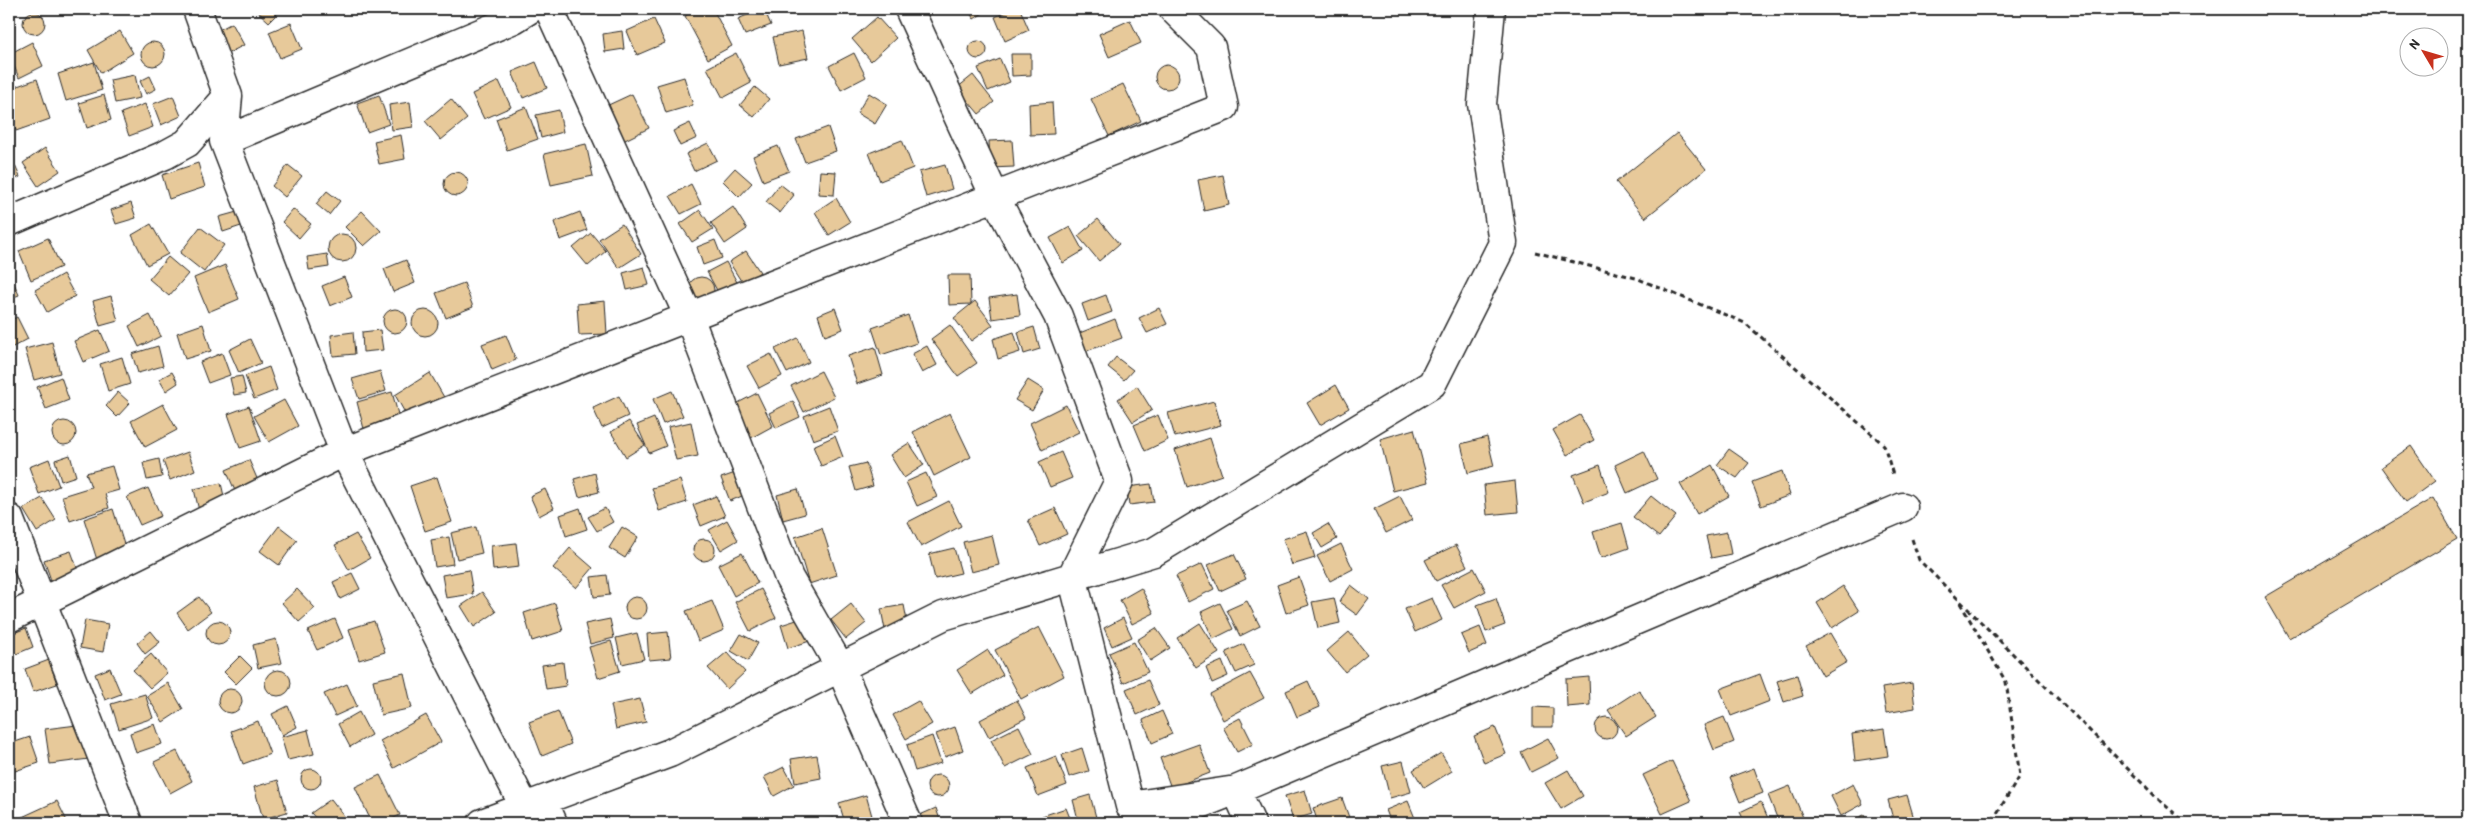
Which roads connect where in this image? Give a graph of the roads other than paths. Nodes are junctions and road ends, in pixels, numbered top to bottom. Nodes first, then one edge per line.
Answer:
1 (197, 9) edge
2 (530, 9) edge
3 (549, 9) edge
4 (909, 9) edge
5 (1173, 9) edge
6 (1491, 9) edge
7 (228, 96) junction
8 (224, 141) junction
9 (995, 197) junction
10 (9, 222) edge
11 (689, 318) junction
12 (344, 452) junction
13 (1902, 507) dead end
14 (9, 518) edge
15 (1072, 576) junction
16 (40, 604) junction
17 (9, 618) edge
18 (840, 667) junction
19 (1236, 790) junction
20 (540, 810) edge
21 (128, 823) edge
22 (482, 823) edge
23 (908, 823) edge
24 (1153, 823) edge
25 (1251, 823) edge

1 - 7 street
2 - 8 street
3 - 11 street
4 - 9 street
5 - 9 street
6 - 15 street
7 - 8 street
7 - 10 street
8 - 12 street
9 - 11 street
9 - 15 street
11 - 12 street
11 - 18 street
12 - 16 street
12 - 20 street
13 - 19 street
14 - 16 street
15 - 18 street
15 - 19 street
16 - 17 street
16 - 21 street
18 - 20 street
18 - 23 street
19 - 24 street
19 - 25 street
20 - 22 street

